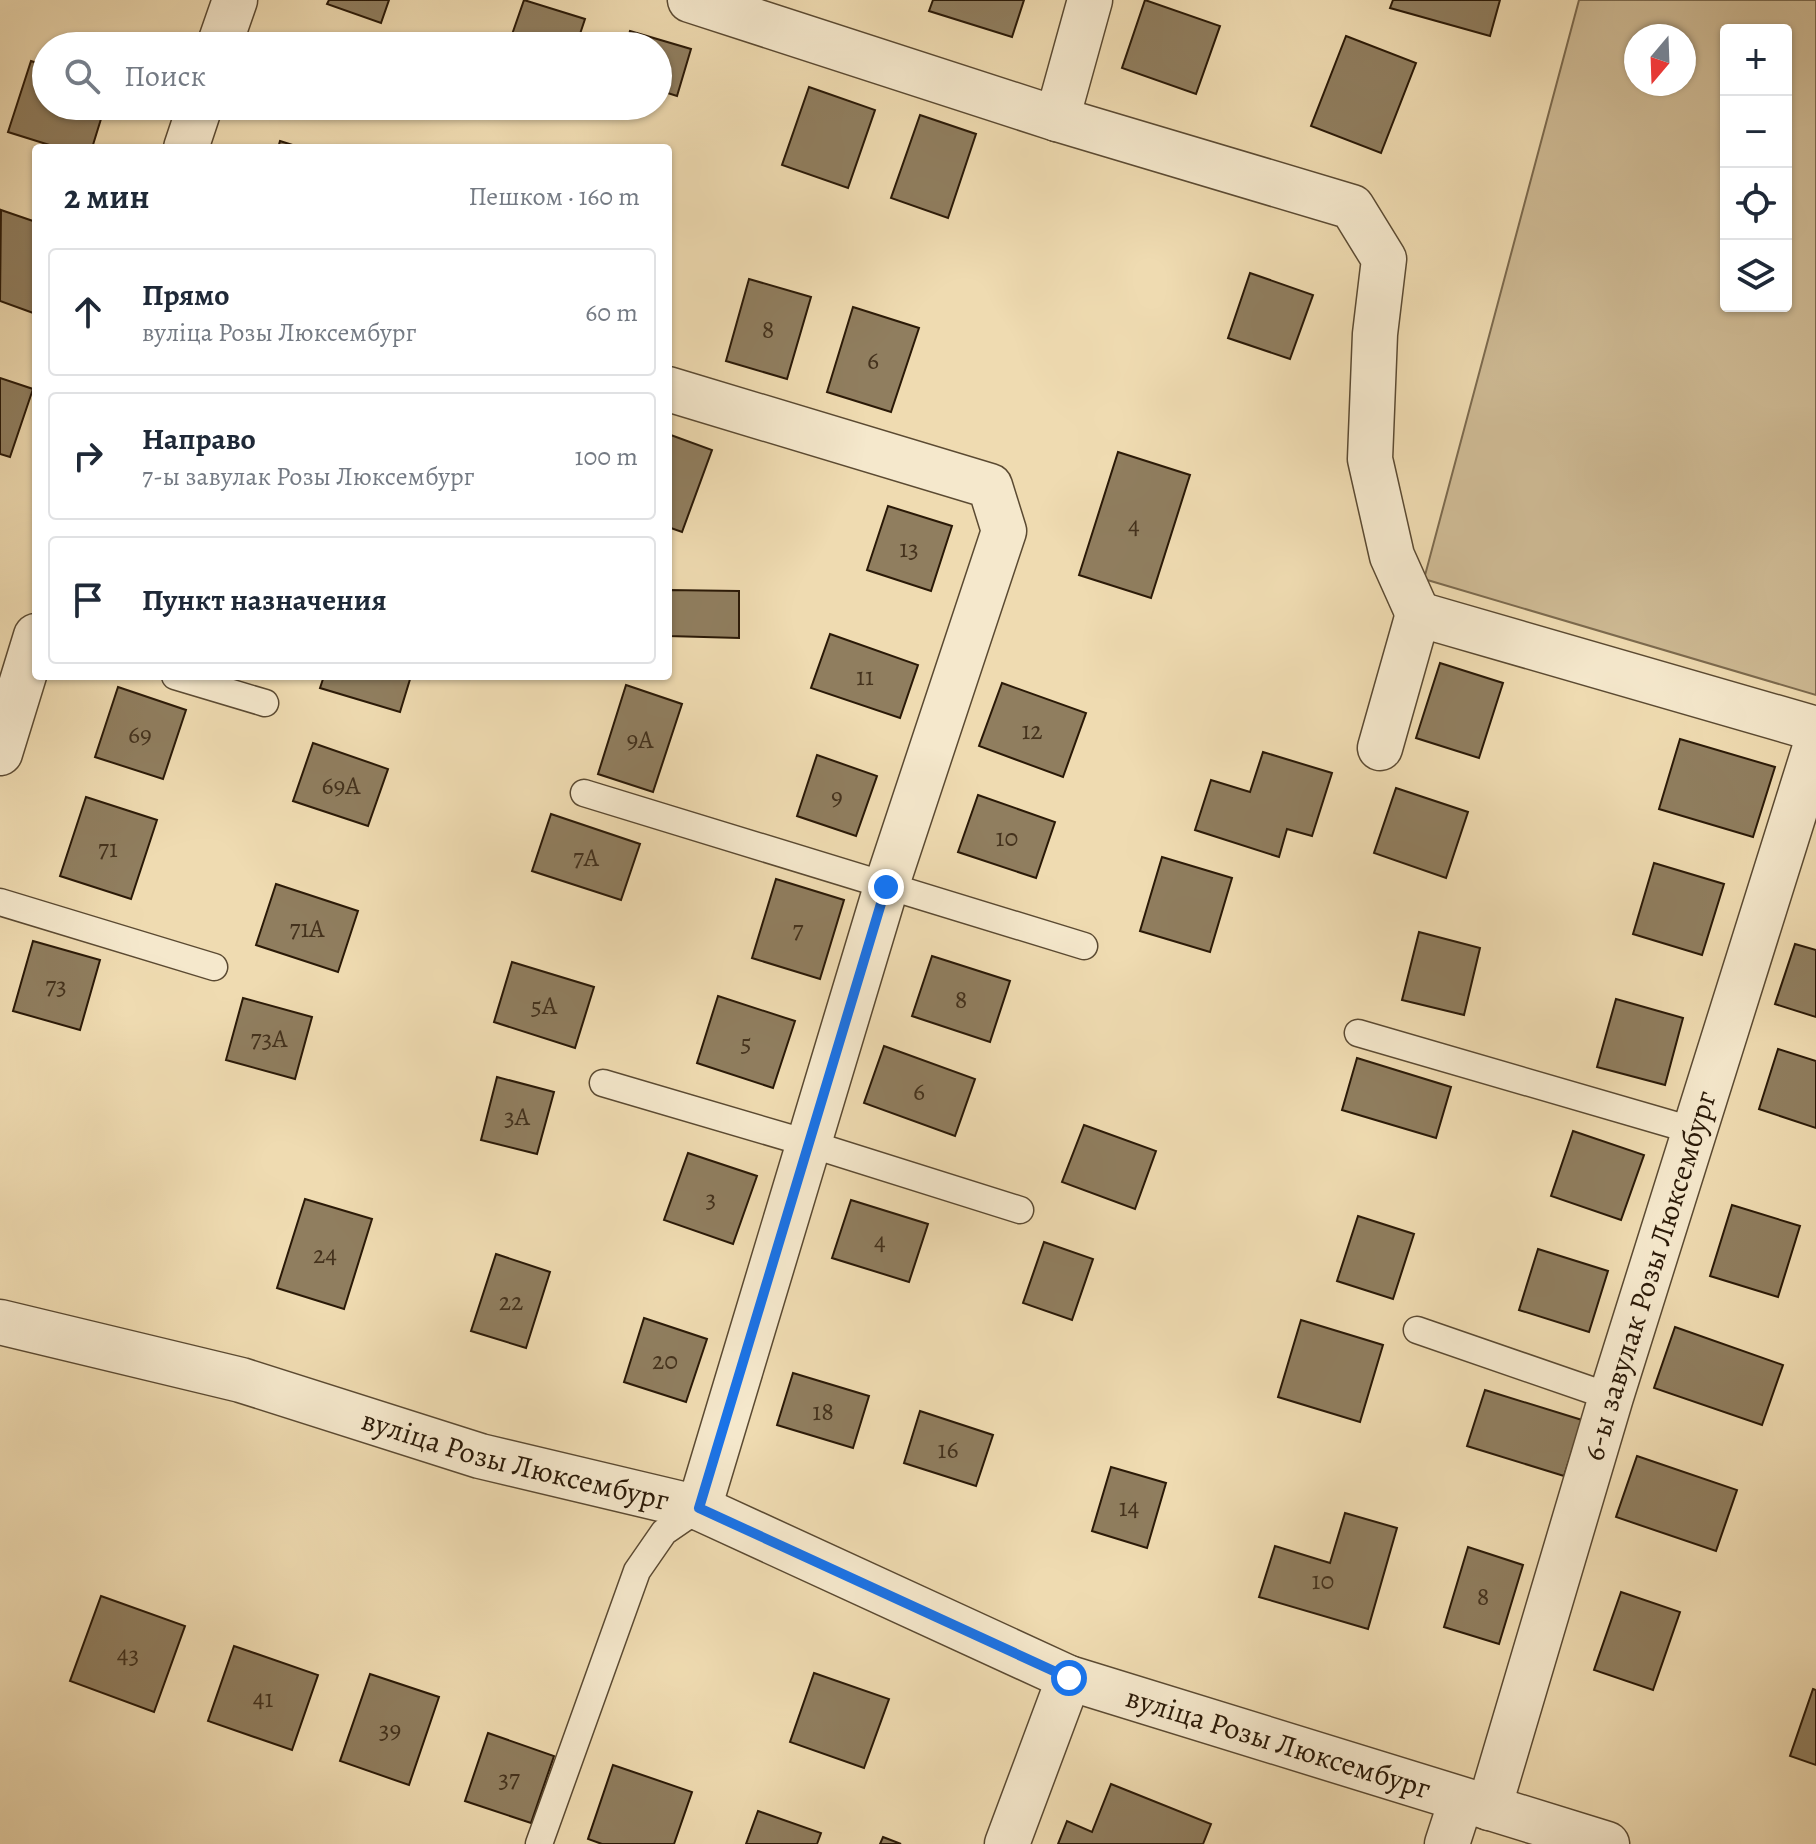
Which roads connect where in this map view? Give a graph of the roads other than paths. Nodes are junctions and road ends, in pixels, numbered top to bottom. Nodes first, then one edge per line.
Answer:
1 (235, 0) edge
2 (690, 0) edge
3 (1090, 0) edge
4 (224, 32) edge
5 (1057, 119) junction
6 (195, 120) edge
7 (187, 144) edge
8 (672, 390) edge
9 (1418, 614) junction
10 (32, 648) edge
11 (188, 680) edge
12 (265, 703) dead end
13 (1816, 729) edge
14 (1, 744) edge
15 (1816, 744) edge
16 (1380, 748) dead end
17 (584, 793) dead end
18 (886, 887) junction
19 (0, 902) edge
20 (1084, 946) dead end
21 (214, 967) dead end
22 (1358, 1033) dead end
23 (603, 1083) dead end
24 (1695, 1131) junction
25 (807, 1143) junction
26 (1020, 1210) dead end
27 (0, 1322) edge
28 (1417, 1330) dead end
29 (1611, 1397) junction
30 (699, 1508) junction
31 (1069, 1678) junction
32 (1475, 1804) junction
33 (539, 1844) edge
34 (1007, 1844) edge
35 (1447, 1844) edge
36 (1607, 1844) edge

1 - 4 street
2 - 5 street
3 - 5 street
5 - 9 street
6 - 7 street
8 - 18 street
9 - 13 street
9 - 16 street
10 - 14 street
11 - 12 lane
15 - 24 street, 6-ы завулак Розы Люксембург
17 - 18 lane
18 - 20 lane
18 - 25 street
19 - 21 lane
22 - 24 lane
23 - 25 lane
24 - 29 street, 6-ы завулак Розы Люксембург
25 - 26 lane
25 - 30 street
27 - 30 street, вуліца Розы Люксембург
28 - 29 lane
29 - 32 street, 6-ы завулак Розы Люксембург
30 - 31 street, вуліца Розы Люксембург
30 - 33 lane
31 - 32 street, вуліца Розы Люксембург
31 - 34 street
32 - 35 street, 6-ы завулак Розы Люксембург
32 - 36 street, вуліца Розы Люксембург

